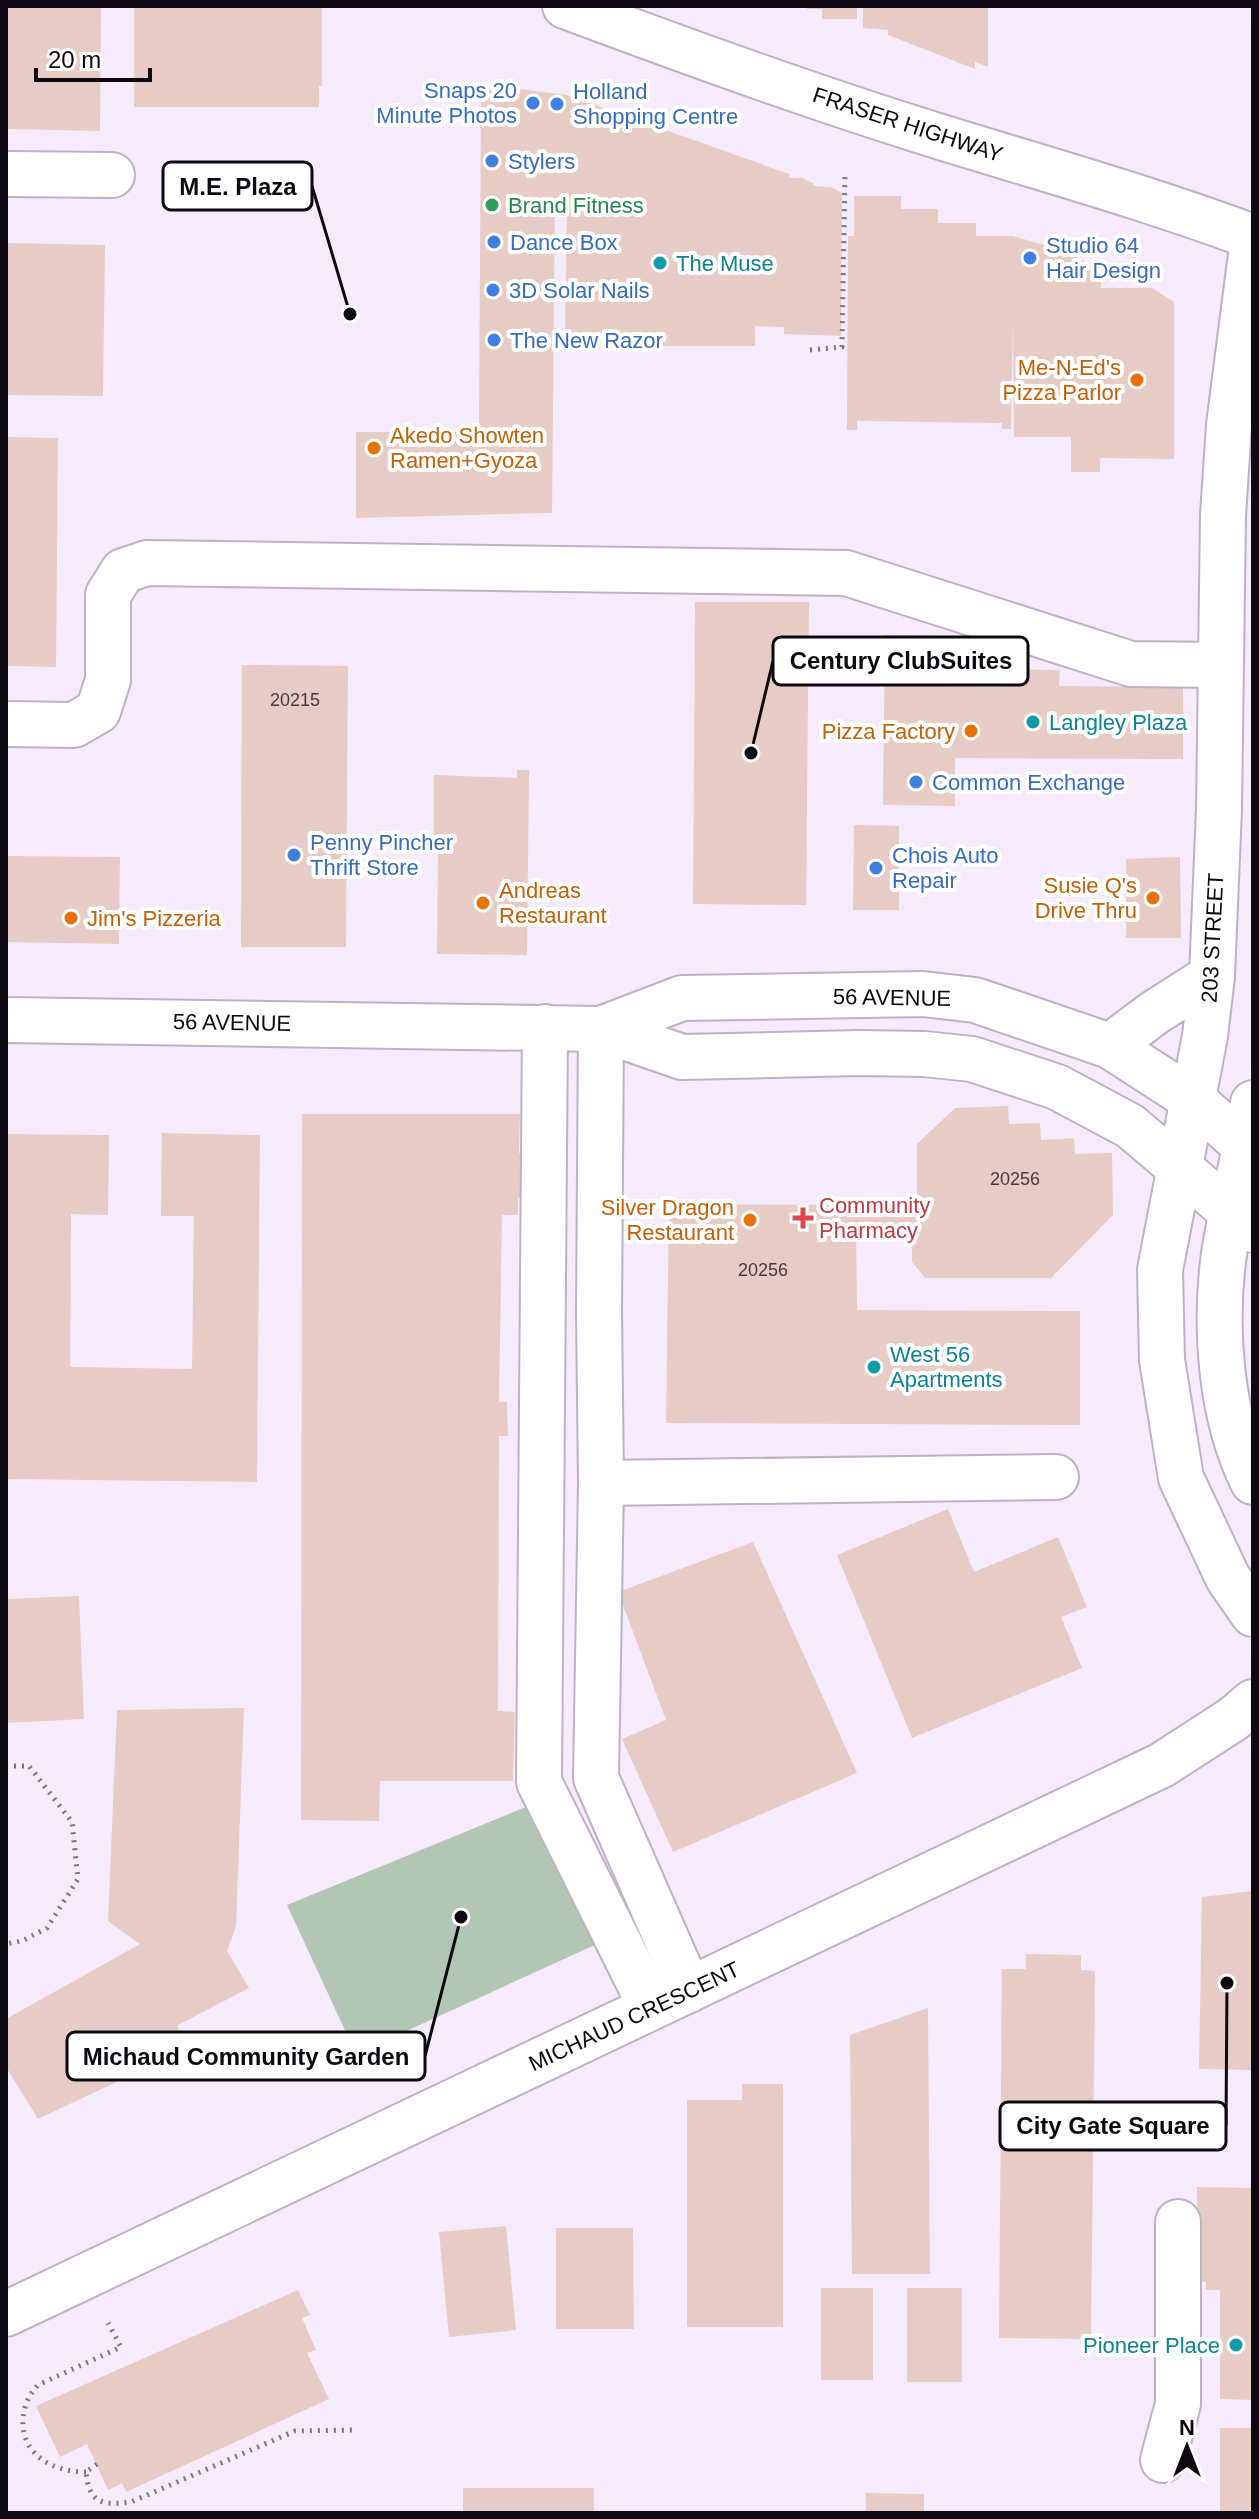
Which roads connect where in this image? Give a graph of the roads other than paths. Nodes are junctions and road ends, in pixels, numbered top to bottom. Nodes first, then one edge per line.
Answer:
1 (565, 6) edge
2 (6, 174) edge
3 (112, 175) dead end
4 (1253, 238) edge
5 (1220, 665) junction
6 (6, 724) edge
7 (1212, 976) junction
8 (6, 1020) edge
9 (545, 1027) junction
10 (601, 1029) junction
11 (1110, 1046) junction
12 (1192, 1099) junction
13 (1253, 1103) edge
14 (1248, 1149) edge
15 (1179, 1165) junction
16 (1243, 1220) edge
17 (1249, 1460) edge
18 (1056, 1477) dead end
19 (601, 1483) junction
20 (1253, 1614) edge
21 (1253, 1702) edge
22 (670, 1998) junction
23 (1178, 2222) dead end
24 (6, 2314) edge
25 (1163, 2460) dead end

1 - 4 main road, FRASER HIGHWAY
2 - 3 main road
4 - 5 main road, 203 STREET
5 - 6 main road
5 - 7 main road, 203 STREET
7 - 11 main road
7 - 12 main road, 203 STREET
8 - 9 main road, 56 AVENUE
9 - 10 main road, 56 AVENUE
9 - 22 main road
10 - 11 main road, 56 AVENUE
10 - 15 main road, 56 AVENUE
10 - 19 main road
11 - 12 main road, 56 AVENUE
12 - 14 main road, 56 AVENUE
12 - 15 main road, 203 STREET
13 - 14 main road
14 - 16 main road
15 - 16 main road, 56 AVENUE
15 - 20 main road, 203 STREET
16 - 17 main road
18 - 19 main road
19 - 22 main road
21 - 22 main road, MICHAUD CRESCENT
22 - 24 main road, MICHAUD CRESCENT
23 - 25 main road

